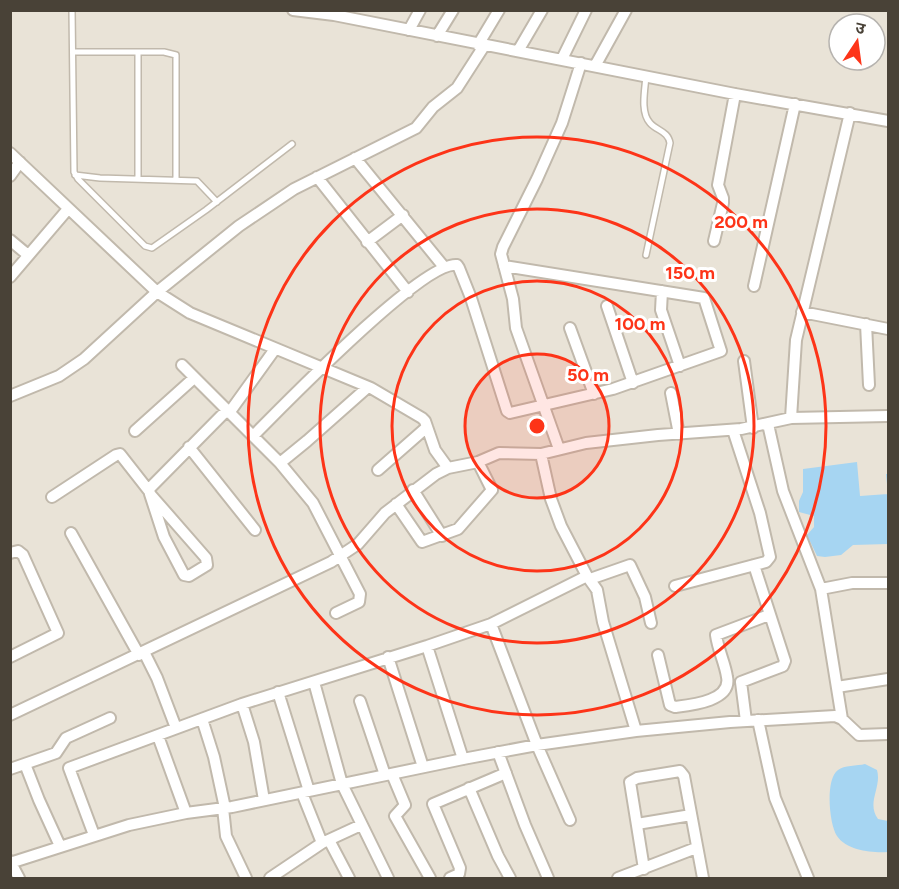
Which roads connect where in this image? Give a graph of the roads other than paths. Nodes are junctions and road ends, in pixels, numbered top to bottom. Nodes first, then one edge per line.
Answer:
1 (72, 10) edge
2 (293, 10) edge
3 (420, 10) edge
4 (453, 10) edge
5 (499, 10) edge
6 (542, 10) edge
7 (586, 10) edge
8 (626, 10) edge
9 (335, 13) edge
10 (409, 30) junction
11 (437, 36) junction
12 (481, 45) junction
13 (518, 51) junction
14 (73, 52) junction
15 (138, 52) junction
16 (562, 59) junction
17 (581, 63) junction
18 (595, 66) junction
19 (646, 76) junction
20 (735, 94) junction
21 (795, 104) junction
22 (850, 113) junction
23 (888, 121) edge
24 (292, 144) dead end
25 (10, 153) edge
26 (355, 158) junction
27 (20, 162) junction
28 (75, 175) junction
29 (10, 176) edge
30 (317, 177) junction
31 (138, 178) junction
32 (176, 180) junction
33 (217, 202) junction
34 (68, 209) junction
35 (403, 215) junction
36 (10, 240) edge
37 (714, 241) dead end
38 (367, 242) junction
39 (28, 255) junction
40 (646, 255) dead end
41 (504, 266) junction
42 (444, 267) junction
43 (10, 277) edge
44 (754, 286) dead end
45 (662, 291) junction
46 (157, 292) junction
47 (408, 292) junction
48 (607, 306) dead end
49 (802, 312) junction
50 (866, 324) junction
51 (570, 328) dead end
52 (888, 329) edge
53 (275, 349) junction
54 (744, 361) dead end
55 (182, 365) dead end
56 (680, 366) junction
57 (321, 367) junction
58 (194, 378) junction
59 (633, 383) junction
60 (869, 385) dead end
61 (368, 387) junction
62 (671, 393) dead end
63 (594, 394) junction
64 (10, 396) edge
65 (544, 406) junction
66 (228, 412) junction
67 (888, 416) edge
68 (791, 418) junction
69 (768, 424) junction
70 (427, 427) junction
71 (753, 428) junction
72 (135, 430) dead end
73 (733, 430) junction
74 (679, 434) junction
75 (253, 436) junction
76 (189, 447) junction
77 (559, 449) junction
78 (541, 454) junction
79 (478, 462) junction
80 (280, 463) junction
81 (448, 468) junction
82 (378, 470) dead end
83 (413, 490) junction
84 (150, 493) junction
85 (52, 497) dead end
86 (396, 504) junction
87 (255, 530) dead end
88 (70, 533) dead end
89 (442, 536) junction
90 (10, 553) edge
91 (341, 556) junction
92 (754, 565) junction
93 (588, 578) junction
94 (888, 583) edge
95 (675, 586) dead end
96 (821, 589) junction
97 (336, 613) dead end
98 (769, 615) junction
99 (651, 622) dead end
100 (491, 624) junction
101 (427, 646) junction
102 (141, 654) junction
103 (658, 655) dead end
104 (10, 657) edge
105 (388, 657) junction
106 (888, 679) edge
107 (314, 682) junction
108 (837, 687) junction
109 (278, 692) junction
110 (360, 701) dead end
111 (242, 704) junction
112 (10, 715) edge
113 (110, 718) dead end
114 (202, 718) junction
115 (842, 719) junction
116 (758, 720) junction
117 (746, 721) junction
118 (176, 728) junction
119 (636, 731) junction
120 (888, 734) edge
121 (159, 736) junction
122 (537, 745) junction
123 (498, 752) junction
124 (463, 759) junction
125 (25, 764) junction
126 (423, 767) junction
127 (10, 769) edge
128 (506, 772) junction
129 (388, 775) junction
130 (342, 784) junction
131 (469, 788) junction
132 (305, 792) junction
133 (264, 800) junction
134 (224, 808) junction
135 (186, 813) junction
136 (691, 815) junction
137 (570, 820) dead end
138 (637, 824) junction
139 (361, 825) junction
140 (94, 835) junction
141 (325, 841) junction
142 (60, 846) junction
143 (696, 848) junction
144 (11, 862) edge
145 (644, 869) junction
146 (19, 879) edge
147 (246, 879) edge
148 (270, 879) edge
149 (349, 879) edge
150 (388, 879) edge
151 (430, 879) edge
152 (450, 879) edge
153 (510, 879) edge
154 (548, 879) edge
155 (618, 879) edge
156 (703, 879) edge
157 (808, 879) edge

1 - 14 lane
2 - 9 street
3 - 10 street
4 - 11 street
5 - 12 street
6 - 13 street
7 - 16 street
8 - 18 street
9 - 10 street
10 - 11 street
11 - 12 street
12 - 13 street
12 - 26 street
13 - 16 street
14 - 15 lane
14 - 28 lane
15 - 31 lane
15 - 32 lane
16 - 17 street
17 - 18 street
17 - 41 street
18 - 19 street
19 - 20 street
19 - 40 lane
20 - 21 street
20 - 37 street
21 - 22 street
21 - 44 street
22 - 23 street
22 - 49 street
24 - 33 lane
25 - 27 street
26 - 30 street
26 - 35 street
27 - 29 street
27 - 34 street
28 - 31 lane
28 - 33 lane
30 - 38 street
30 - 46 street
31 - 32 lane
32 - 33 lane
34 - 39 street
34 - 46 street
35 - 38 street
35 - 42 street
36 - 39 street
38 - 47 street
39 - 43 street
41 - 45 street
41 - 65 street
42 - 47 street
42 - 65 street
45 - 56 street
45 - 56 street
46 - 53 street
46 - 64 street
47 - 57 street
48 - 59 street
49 - 50 street
49 - 68 street
50 - 52 street
50 - 60 street
51 - 63 street
53 - 57 street
53 - 66 street
54 - 71 street
55 - 58 street
56 - 59 street
57 - 61 street
57 - 75 street
58 - 66 street
58 - 72 street
59 - 63 street
61 - 70 street
61 - 80 street
62 - 74 street
63 - 65 street
65 - 77 street
66 - 75 street
66 - 76 street
67 - 68 street
68 - 69 street
69 - 71 street
69 - 96 street
70 - 81 street
70 - 82 street
71 - 73 street
73 - 74 street
73 - 92 street
74 - 77 street
75 - 80 street
76 - 84 street
76 - 87 street
77 - 78 street
78 - 79 street
78 - 93 street
79 - 81 street
79 - 89 street
80 - 91 street
81 - 83 street
83 - 86 street
83 - 89 street
84 - 84 street
84 - 85 street
86 - 89 street
86 - 91 street
88 - 102 street
90 - 104 street
91 - 97 street
91 - 102 street
92 - 95 street
92 - 98 street
93 - 99 street
93 - 100 street
93 - 119 street
94 - 96 street
96 - 108 street
98 - 103 street
98 - 117 street
100 - 101 street
100 - 122 street
101 - 105 street
101 - 124 street
102 - 112 street
102 - 118 street
105 - 107 street
105 - 126 street
106 - 108 street
107 - 109 street
107 - 130 street
108 - 115 street
109 - 111 street
109 - 132 street
110 - 129 street
111 - 114 street
111 - 133 street
113 - 125 street
114 - 118 street
114 - 134 street
115 - 116 street
115 - 120 street
116 - 117 street
116 - 157 street
117 - 119 street
118 - 121 street
119 - 122 street
121 - 135 street
121 - 140 street
122 - 123 street
122 - 137 street
123 - 124 street
123 - 128 street
124 - 126 street
125 - 127 street
125 - 142 street
126 - 129 street
128 - 131 street
128 - 154 street
129 - 130 street
129 - 151 street
130 - 132 street
130 - 139 street
131 - 152 street
131 - 153 street
132 - 133 street
132 - 141 street
133 - 134 street
134 - 135 street
134 - 147 street
135 - 140 street
136 - 138 street
136 - 138 street
136 - 143 street
138 - 145 street
139 - 141 street
139 - 150 street
140 - 142 street
141 - 148 street
141 - 149 street
142 - 144 street
143 - 145 street
143 - 156 street
144 - 146 street
145 - 155 street

